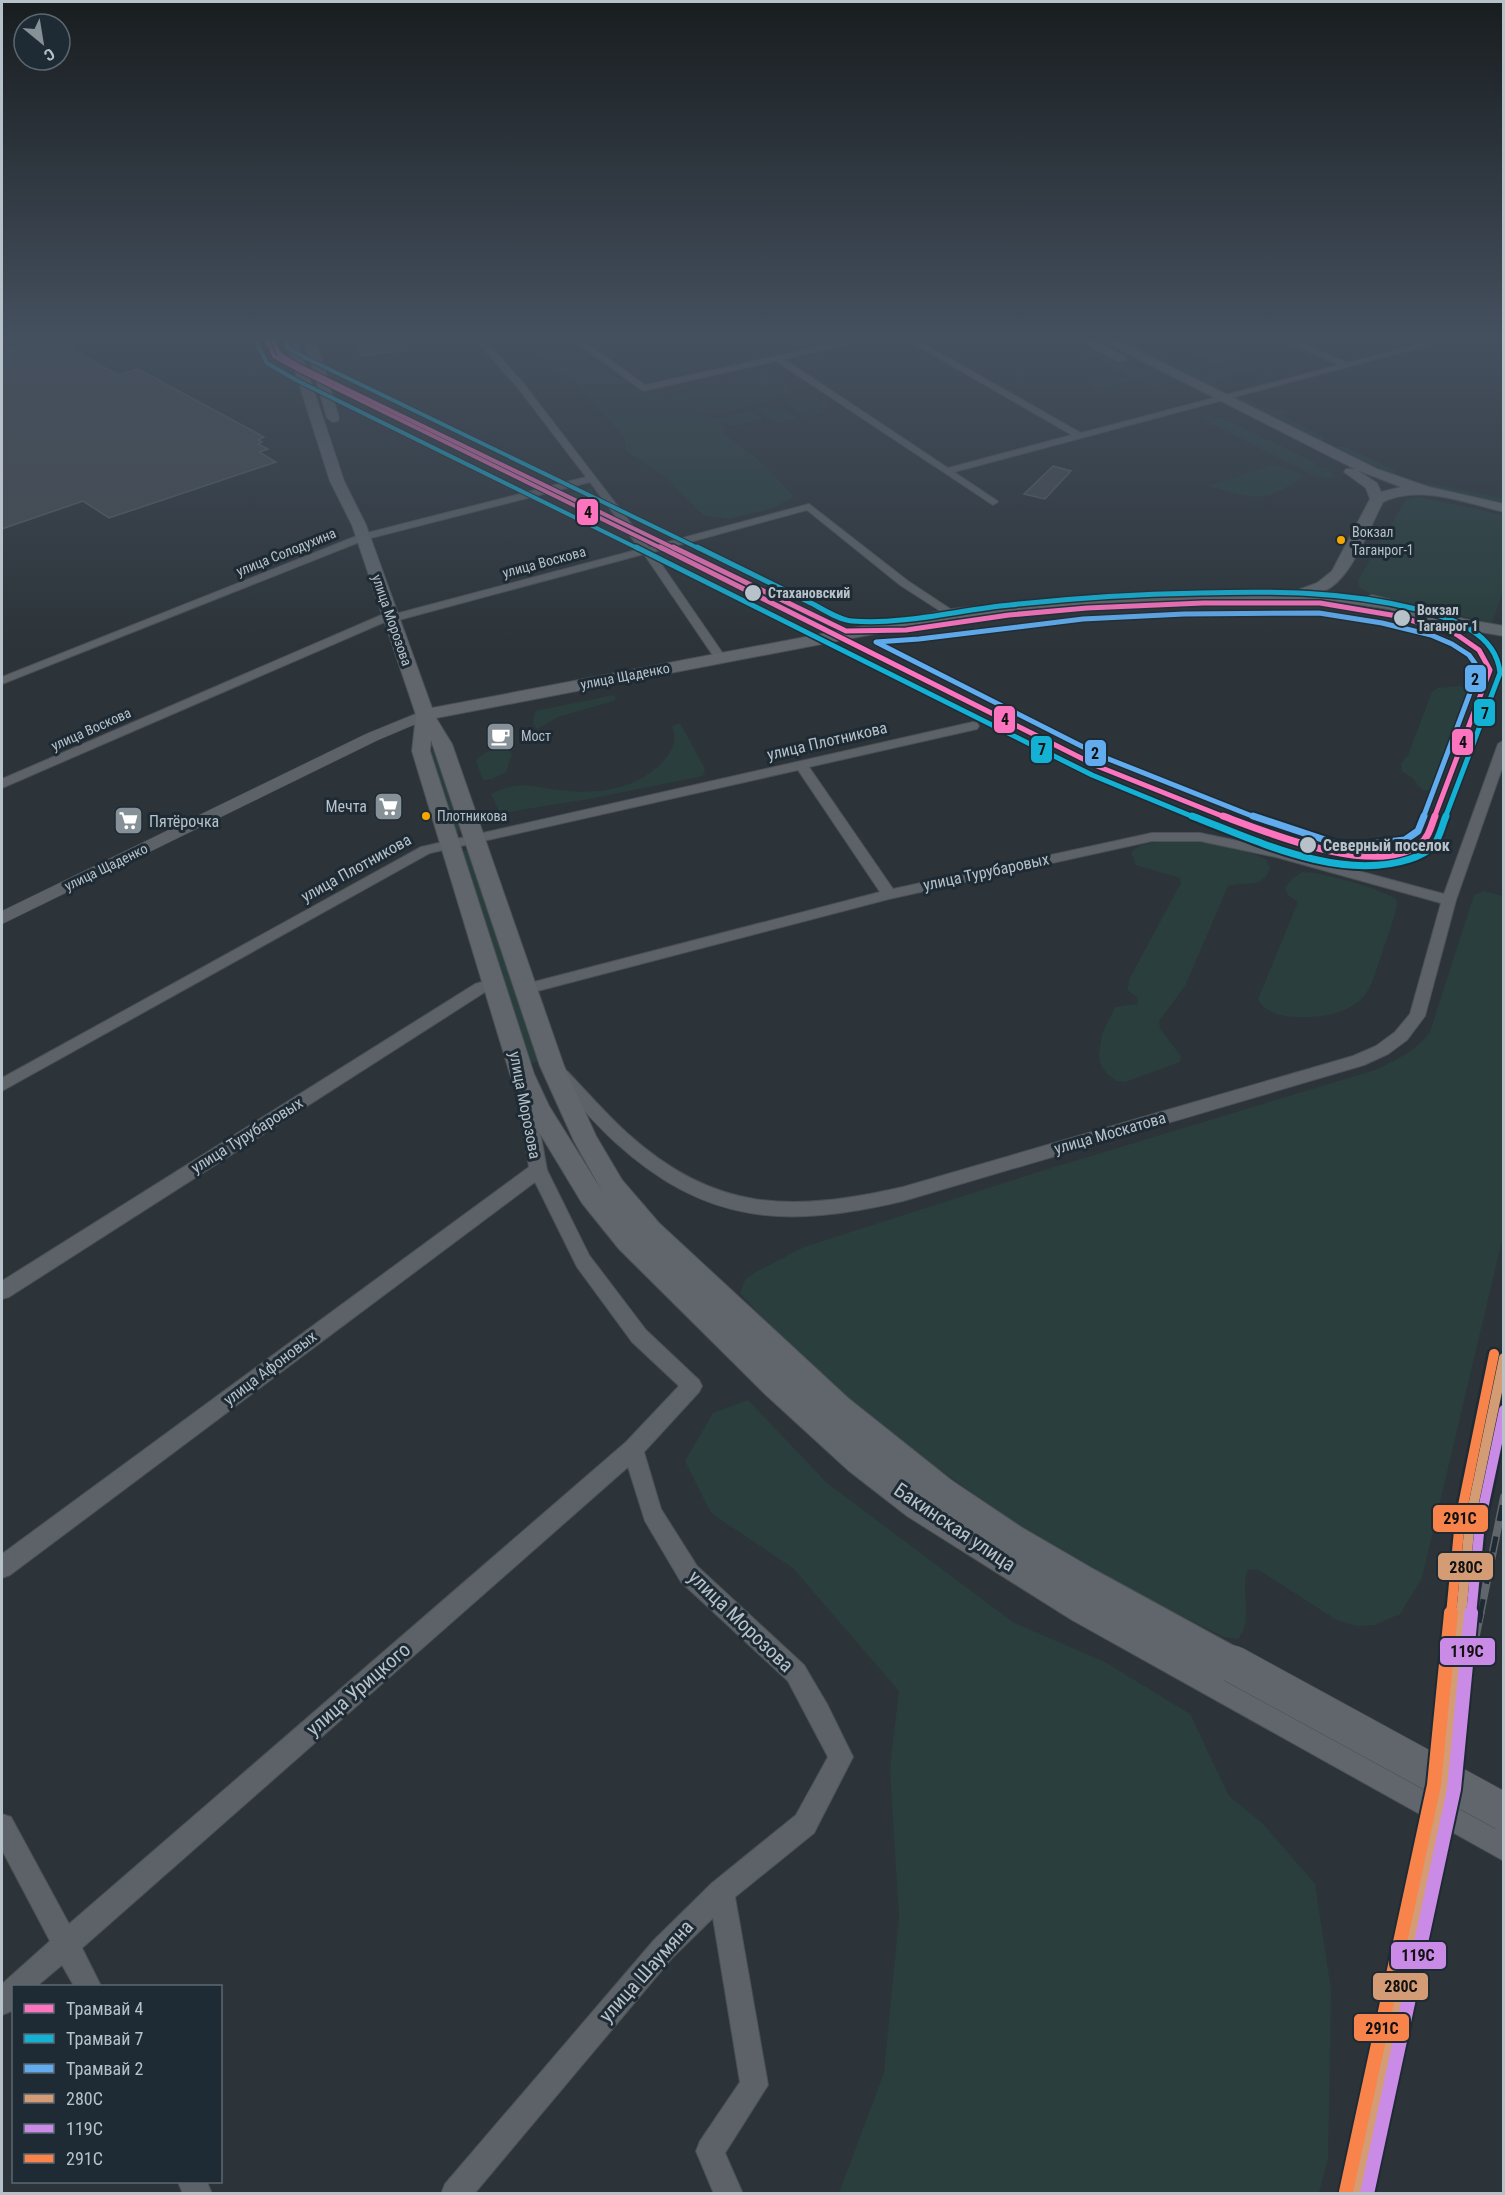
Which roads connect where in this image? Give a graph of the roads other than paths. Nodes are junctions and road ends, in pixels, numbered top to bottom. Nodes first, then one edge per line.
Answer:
1 (325, 442) edge
2 (563, 442) edge
3 (904, 442) edge
4 (1056, 442) edge
5 (1291, 442) edge
6 (1314, 442) edge
7 (947, 471) junction
8 (590, 479) junction
9 (352, 482) dead end
10 (1425, 490) junction
11 (1377, 499) junction
12 (993, 502) dead end
13 (1503, 508) edge
14 (361, 531) junction
15 (645, 550) junction
16 (1338, 573) junction
17 (1293, 594) junction
18 (1385, 605) junction
19 (952, 614) junction
20 (391, 617) junction
21 (1500, 632) edge
22 (720, 658) junction
23 (2, 681) edge
24 (425, 715) junction
25 (972, 726) dead end
26 (1503, 744) edge
27 (802, 765) junction
28 (2, 784) edge
29 (476, 838) junction
30 (452, 843) junction
31 (889, 894) junction
32 (1449, 900) junction
33 (2, 918) edge
34 (494, 983) junction
35 (526, 989) junction
36 (552, 1066) junction
37 (522, 1074) junction
38 (2, 1085) edge
39 (538, 1170) junction
40 (2, 1291) edge
41 (692, 1386) joint
42 (633, 1449) junction
43 (2, 1567) edge
44 (1230, 1677) junction
45 (841, 1756) joint
46 (1503, 1812) edge
47 (2, 1826) edge
48 (1503, 1843) edge
49 (721, 1892) junction
50 (65, 1944) junction
51 (19, 1985) edge
52 (87, 1985) edge
53 (455, 2193) edge
54 (729, 2193) edge

1 - 14 main road, улица Морозова
2 - 8 street
3 - 7 street
4 - 7 street
5 - 11 main road
6 - 10 main road
7 - 12 street
8 - 14 street, улица Солодухина
8 - 15 street
9 - 14 main road, улица Морозова
10 - 11 main road
10 - 13 main road
11 - 16 main road
14 - 20 main road, улица Морозова
14 - 23 street, улица Солодухина
15 - 19 street, улица Воскова
15 - 20 street, улица Воскова
15 - 22 street
16 - 17 main road, улица Щаденко
16 - 18 main road
17 - 18 main road, улица Щаденко
17 - 19 main road, улица Щаденко
18 - 21 main road
19 - 22 main road, улица Щаденко
20 - 24 main road, улица Морозова
20 - 28 street, улица Воскова
22 - 24 main road, улица Щаденко
24 - 29 main road, улица Морозова
24 - 30 main road, улица Морозова
24 - 33 street, улица Щаденко
25 - 27 street, улица Плотникова
26 - 32 street, улица Москатова
27 - 29 street, улица Плотникова
27 - 31 street
29 - 30 street, улица Плотникова
29 - 35 main road, улица Морозова
30 - 34 main road, улица Морозова
30 - 38 street, улица Плотникова
31 - 32 street, улица Турубаровых
31 - 35 street, улица Турубаровых
32 - 36 street, улица Москатова
34 - 37 main road, улица Морозова
34 - 40 street, улица Турубаровых
35 - 36 main road, улица Морозова
36 - 44 main road, Бакинская улица
37 - 39 street, улица Морозова
37 - 44 main road, Бакинская улица
39 - 41 street, улица Морозова
39 - 43 street, улица Афоновых
41 - 42 street, улица Урицкого
42 - 45 street, улица Морозова
42 - 50 street, улица Урицкого
44 - 46 main road, Бакинская улица, bridge
44 - 48 main road, Бакинская улица
45 - 49 street, улица Шаумяна
47 - 50 street
49 - 53 street, улица Шаумяна
49 - 54 street
50 - 51 street, улица Урицкого
50 - 52 street

